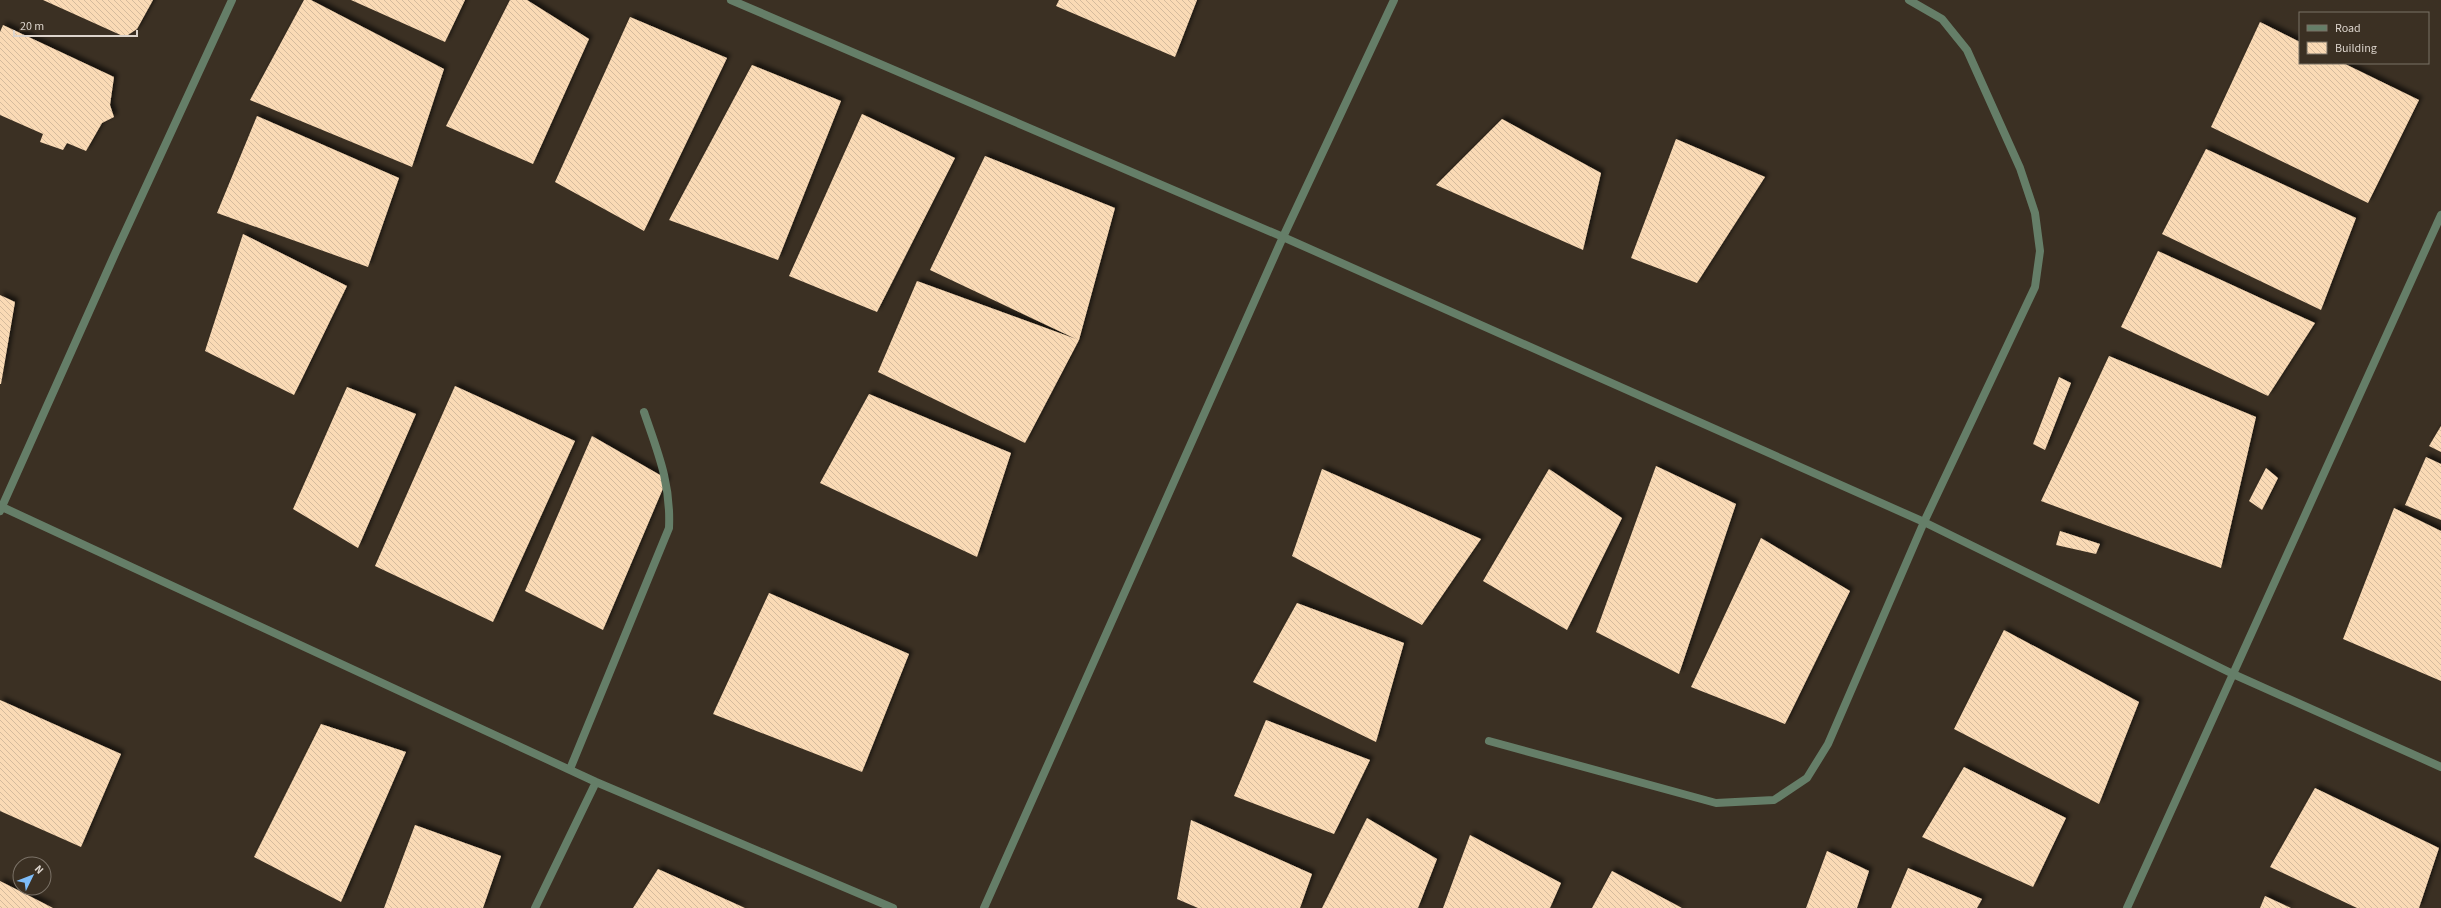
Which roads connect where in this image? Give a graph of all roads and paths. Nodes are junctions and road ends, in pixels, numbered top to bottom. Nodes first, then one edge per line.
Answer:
1 (232, 0) edge
2 (731, 0) edge
3 (1394, 0) edge
4 (1909, 0) edge
5 (2441, 215) edge
6 (1283, 237) junction
7 (644, 412) dead end
8 (1, 508) edge
9 (1924, 522) junction
10 (2233, 674) junction
11 (1489, 741) dead end
12 (2441, 767) edge
13 (570, 769) junction
14 (596, 782) junction
15 (535, 908) edge
16 (893, 908) edge
17 (984, 908) edge
18 (2127, 908) edge

1 - 8 street
2 - 6 street
3 - 6 street
4 - 9 street
5 - 10 street
6 - 9 street
6 - 17 street
7 - 13 street
8 - 13 street
9 - 10 street
9 - 11 street
10 - 12 street
10 - 18 street
13 - 14 street
14 - 15 street
14 - 16 street

